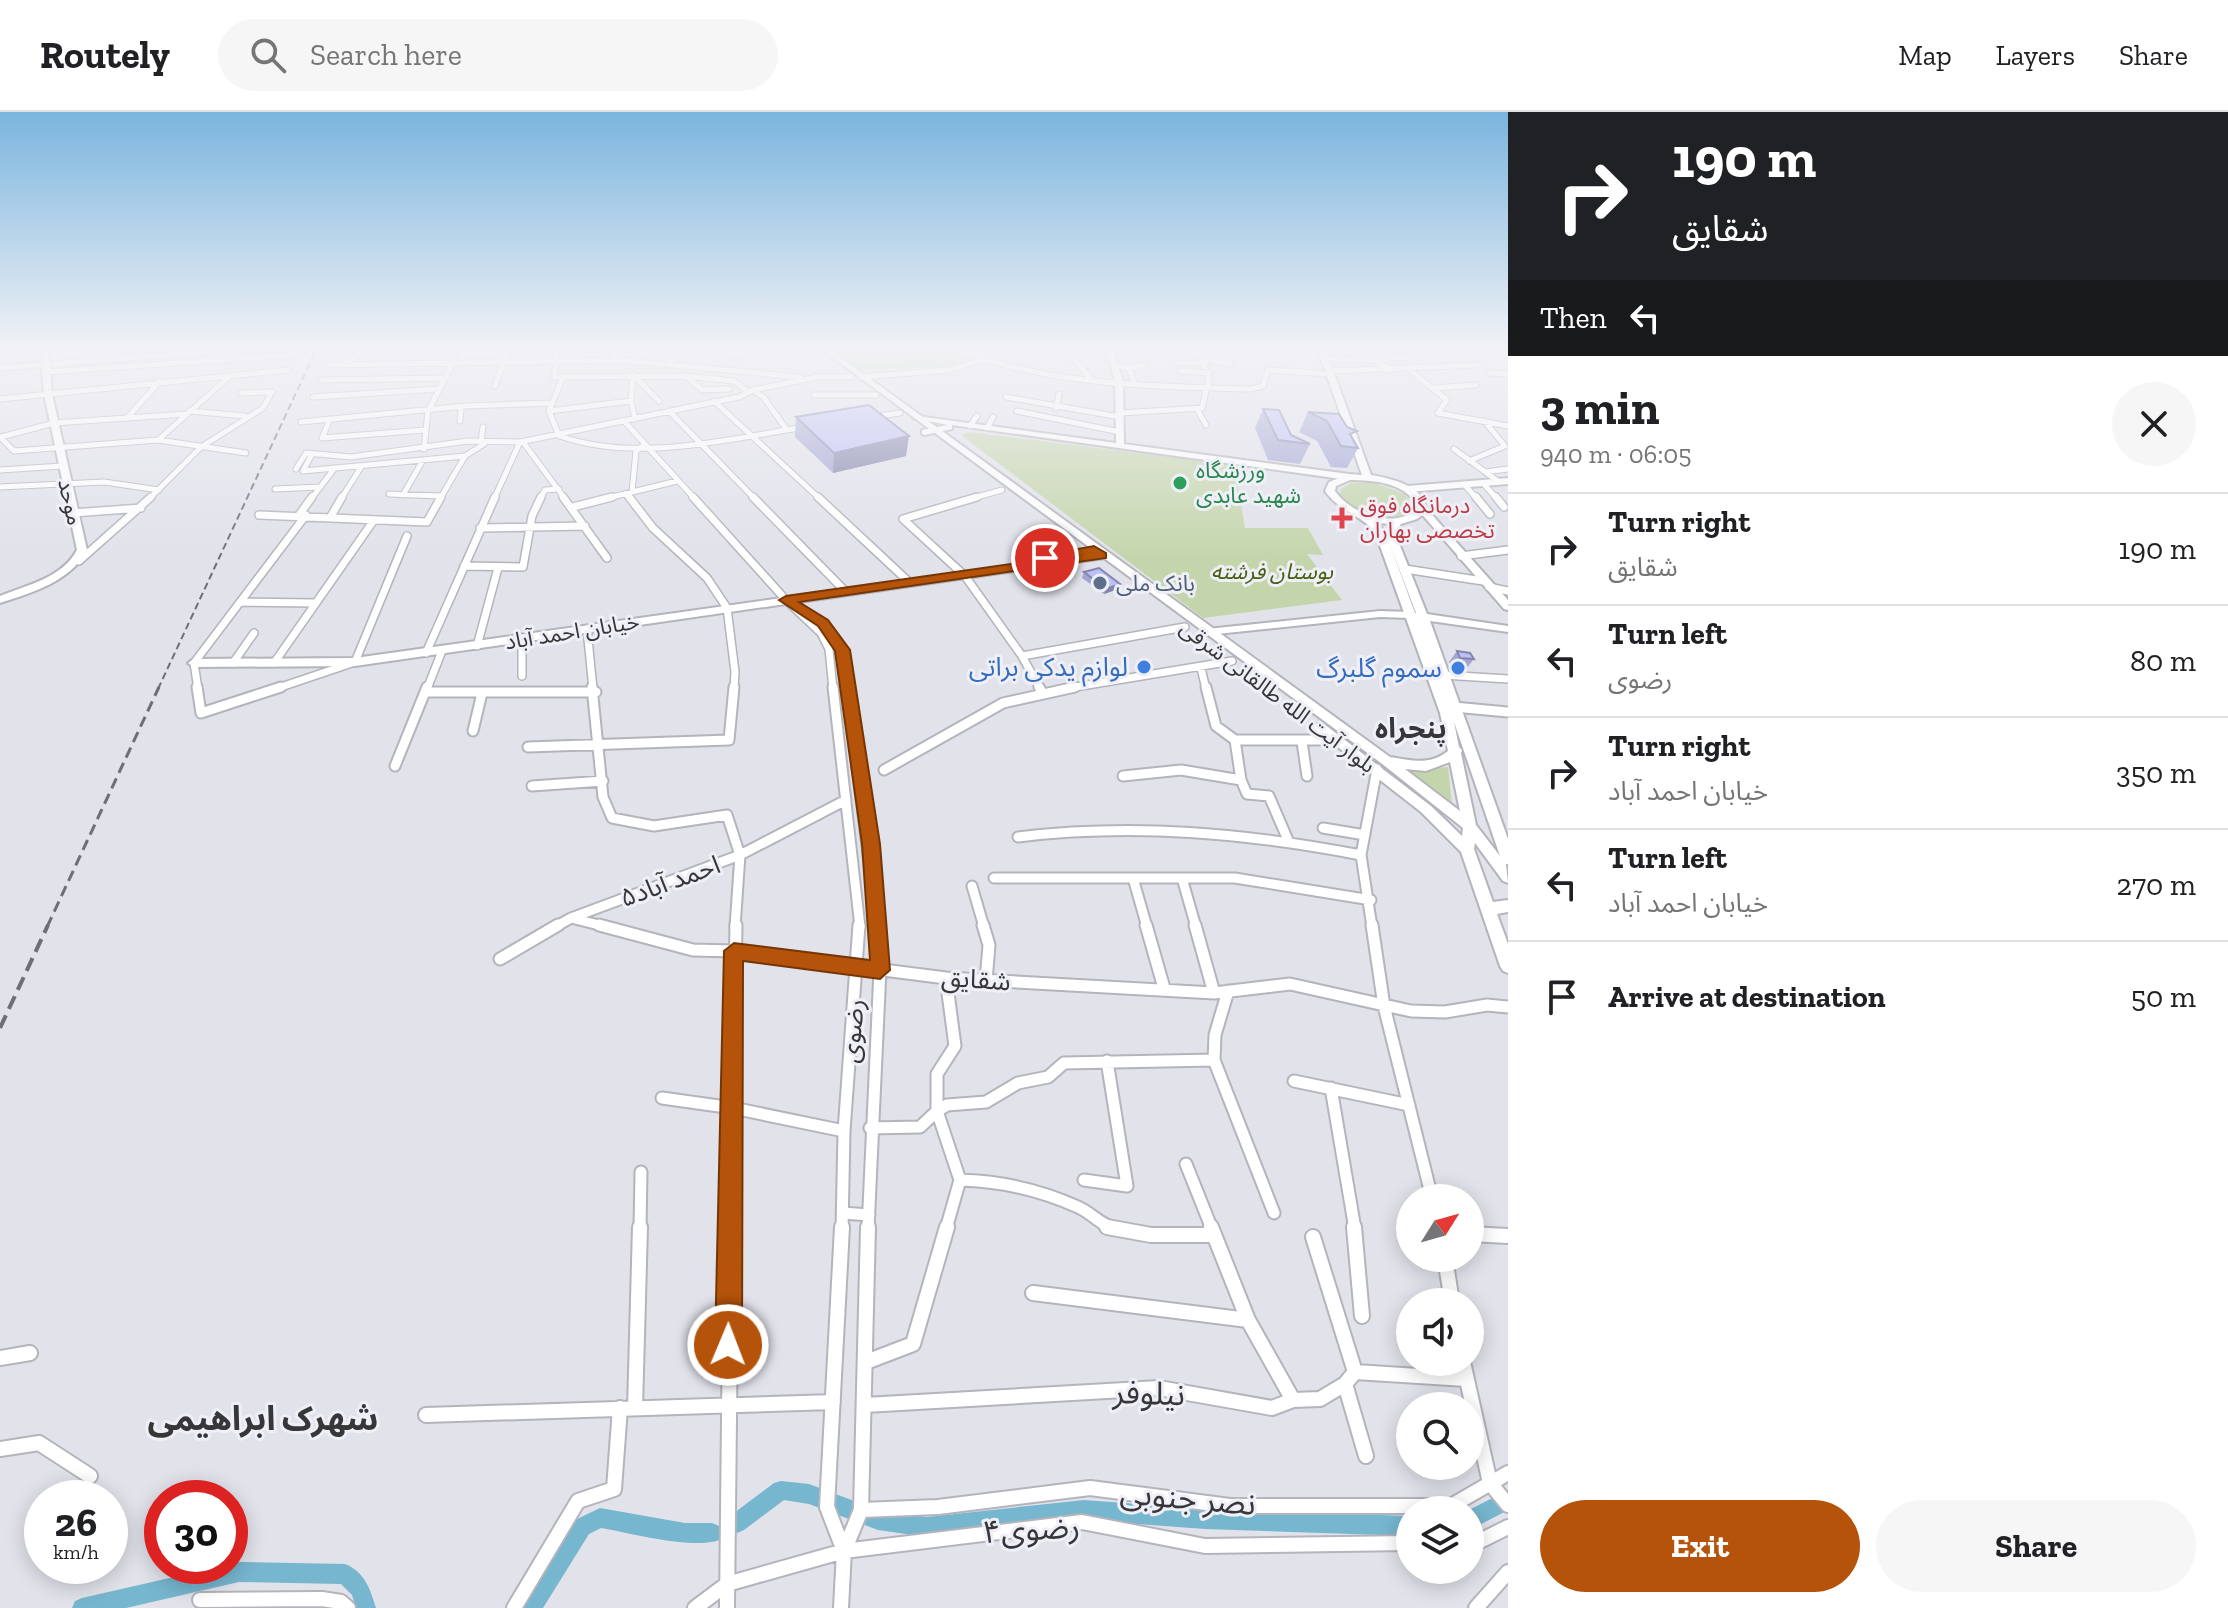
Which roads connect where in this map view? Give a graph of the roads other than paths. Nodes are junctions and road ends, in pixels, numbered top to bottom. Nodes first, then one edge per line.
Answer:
1 (993, 417) dead end
2 (53, 418) edge
3 (127, 418) edge
4 (182, 418) edge
5 (242, 418) edge
6 (345, 418) edge
7 (427, 418) edge
8 (460, 418) edge
9 (552, 418) edge
10 (641, 418) edge
11 (676, 418) edge
12 (732, 418) edge
13 (778, 418) edge
14 (870, 418) edge
15 (908, 418) edge
16 (917, 418) joint
17 (976, 418) edge
18 (1050, 418) edge
19 (1120, 418) edge
20 (1202, 418) edge
21 (1346, 418) edge
22 (1466, 418) edge
23 (330, 419) junction
24 (635, 419) joint
25 (862, 419) edge
26 (460, 421) dead end
27 (624, 421) junction
28 (1484, 421) junction
29 (301, 422) dead end
30 (54, 423) junction
31 (817, 425) edge
32 (957, 425) junction
33 (1206, 425) dead end
34 (970, 426) junction
35 (1508, 426) edge
36 (483, 427) dead end
37 (987, 428) junction
38 (425, 430) junction
39 (787, 430) junction
40 (929, 431) junction
41 (1120, 432) junction
42 (751, 435) junction
43 (559, 436) junction
44 (0, 437) edge
45 (158, 440) junction
46 (482, 442) junction
47 (521, 442) junction
48 (700, 443) junction
49 (644, 445) junction
50 (1120, 445) junction
51 (58, 446) junction
52 (201, 447) junction
53 (424, 449) junction
54 (1454, 449) dead end
55 (14, 451) junction
56 (0, 453) edge
57 (246, 453) dead end
58 (312, 454) junction
59 (465, 456) junction
60 (423, 460) junction
61 (1469, 461) junction
62 (62, 466) junction
63 (361, 467) junction
64 (296, 469) dead end
65 (334, 469) junction
66 (1508, 469) edge
67 (0, 470) edge
68 (1485, 472) junction
69 (1349, 477) junction
70 (1367, 477) junction
71 (677, 481) junction
72 (1504, 482) edge
73 (66, 483) junction
74 (1483, 483) junction
75 (1464, 484) junction
76 (0, 487) edge
77 (320, 487) junction
78 (275, 489) dead end
79 (559, 489) junction
80 (1407, 489) junction
81 (159, 490) junction
82 (1002, 490) junction
83 (629, 493) junction
84 (389, 494) dead end
85 (403, 495) junction
86 (441, 496) junction
87 (573, 507) junction
88 (1504, 507) dead end
89 (141, 508) junction
90 (1423, 510) junction
91 (73, 513) junction
92 (1490, 514) dead end
93 (259, 515) dead end
94 (303, 515) junction
95 (331, 516) junction
96 (1368, 517) junction
97 (374, 520) junction
98 (1398, 521) junction
99 (585, 526) junction
100 (530, 527) junction
101 (480, 528) junction
102 (1059, 533) junction
103 (407, 536) dead end
104 (1508, 550) edge
105 (1093, 554) junction
106 (1461, 556) junction
107 (607, 558) dead end
108 (1045, 558) junction
109 (79, 561) junction
110 (464, 566) junction
111 (498, 568) junction
112 (1405, 569) junction
113 (963, 574) junction
114 (909, 582) junction
115 (1486, 584) junction
116 (1508, 591) edge
117 (846, 592) junction
118 (0, 600) edge
119 (786, 600) junction
120 (241, 602) junction
121 (316, 603) junction
122 (1508, 607) edge
123 (727, 608) junction
124 (1418, 621) junction
125 (1446, 624) junction
126 (1185, 627) junction
127 (587, 629) junction
128 (1508, 629) edge
129 (1207, 632) junction
130 (254, 633) dead end
131 (1508, 638) edge
132 (522, 639) junction
133 (477, 646) junction
134 (442, 651) junction
135 (426, 653) junction
136 (1022, 656) junction
137 (1232, 661) junction
138 (355, 662) junction
139 (194, 663) junction
140 (233, 663) junction
141 (274, 663) junction
142 (1201, 668) junction
143 (1443, 675) junction
144 (522, 676) dead end
145 (1508, 679) edge
146 (427, 692) junction
147 (596, 692) junction
148 (1042, 692) junction
149 (482, 693) junction
150 (1454, 707) junction
151 (1508, 712) edge
152 (473, 731) dead end
153 (1235, 740) junction
154 (1338, 740) junction
155 (1302, 742) junction
156 (600, 743) junction
157 (528, 747) dead end
158 (1456, 750) junction
159 (1381, 764) junction
160 (395, 766) dead end
161 (884, 770) dead end
162 (1123, 776) dead end
163 (1307, 776) dead end
164 (1241, 780) junction
165 (603, 781) junction
166 (532, 786) dead end
167 (846, 800) junction
168 (1470, 826) junction
169 (1502, 827) edge
170 (1323, 828) dead end
171 (1365, 835) junction
172 (1018, 837) dead end
173 (1288, 840) junction
174 (1467, 849) junction
175 (740, 855) junction
176 (1361, 855) junction
177 (1508, 859) edge
178 (1508, 877) edge
179 (994, 878) dead end
180 (1133, 878) junction
181 (1182, 878) junction
182 (972, 886) dead end
183 (1371, 900) junction
184 (1508, 906) edge
185 (1487, 909) junction
186 (571, 918) junction
187 (734, 951) junction
188 (500, 959) dead end
189 (1508, 966) edge
190 (857, 967) junction
191 (880, 970) junction
192 (946, 978) junction
193 (986, 981) junction
194 (1164, 988) junction
195 (1228, 991) junction
196 (1214, 993) junction
197 (1384, 1006) junction
198 (1508, 1007) edge
199 (1214, 1060) junction
200 (1107, 1061) junction
201 (1294, 1081) dead end
202 (1331, 1088) junction
203 (662, 1098) dead end
204 (1409, 1105) junction
205 (733, 1108) junction
206 (937, 1111) junction
207 (870, 1128) junction
208 (844, 1131) junction
209 (1186, 1164) dead end
210 (641, 1172) dead end
211 (960, 1180) junction
212 (1084, 1180) dead end
213 (1429, 1184) edge
214 (843, 1213) junction
215 (1274, 1213) dead end
216 (869, 1215) junction
217 (1212, 1235) junction
218 (1484, 1235) edge
219 (1508, 1236) edge
220 (1313, 1237) dead end
221 (1033, 1293) dead end
222 (1362, 1316) dead end
223 (1248, 1320) junction
224 (30, 1353) dead end
225 (0, 1358) edge
226 (866, 1362) junction
227 (1465, 1376) edge
228 (1350, 1378) junction
229 (1466, 1379) junction
230 (1293, 1400) junction
231 (833, 1402) junction
232 (727, 1405) junction
233 (865, 1405) junction
234 (627, 1408) junction
235 (426, 1415) dead end
236 (0, 1449) edge
237 (1366, 1456) dead end
238 (1508, 1473) edge
239 (90, 1476) dead end
240 (1490, 1483) junction
241 (1508, 1505) edge
242 (861, 1510) junction
243 (1508, 1527) edge
244 (1484, 1539) edge
245 (1396, 1543) edge
246 (844, 1551) junction
247 (1508, 1572) edge
248 (727, 1584) junction
249 (200, 1600) dead end
250 (1480, 1606) edge
251 (348, 1608) edge
252 (514, 1608) edge
253 (695, 1608) edge
254 (727, 1608) edge
255 (841, 1608) edge

1 - 37 street
2 - 30 main road, موحد
3 - 30 street
4 - 45 street
5 - 52 street
6 - 23 street
7 - 38 street
8 - 26 street
9 - 43 street
10 - 24 street
11 - 48 street
12 - 42 street
13 - 39 street
14 - 25 street
15 - 40 main road, بلوار آیت الله طالقانی شرقی
16 - 32 main road
16 - 40 main road, بلوار آیت الله طالقانی شرقی
17 - 34 street
18 - 41 street
19 - 41 main road
20 - 33 street
21 - 70 main road
22 - 28 street
23 - 29 street
23 - 38 street
24 - 27 street
27 - 43 street
27 - 49 street
28 - 35 street
28 - 61 street
30 - 44 street
30 - 51 main road, موحد
31 - 39 street
32 - 34 main road
32 - 40 main road
34 - 37 main road
36 - 46 street
37 - 50 main road
38 - 53 street
39 - 42 street
40 - 82 main road, بلوار آیت الله طالقانی شرقی
40 - 105 main road, بلوار آیت الله طالقانی شرقی
41 - 50 main road
42 - 48 street
42 - 114 street
43 - 47 street
43 - 49 street
44 - 55 street
45 - 51 street
45 - 52 street
46 - 47 street
46 - 53 street
46 - 59 street
47 - 79 street
47 - 101 street
48 - 49 street
48 - 117 street
49 - 71 street
49 - 83 street
50 - 69 main road
51 - 55 street
51 - 62 main road, موحد
52 - 57 street
52 - 81 street
53 - 58 street
54 - 61 street
55 - 56 street
58 - 64 street
58 - 65 street
59 - 60 street
59 - 86 street
60 - 63 street
60 - 85 street
61 - 68 street
62 - 67 street
62 - 73 main road, موحد
63 - 65 street
63 - 95 street
65 - 77 street
66 - 68 street
68 - 72 street
69 - 70 main road
69 - 96 main road
70 - 80 main road
71 - 83 street
71 - 119 street
72 - 74 main road
73 - 76 street
73 - 81 street
73 - 91 main road, موحد
74 - 75 main road
74 - 88 street
75 - 80 main road
75 - 92 street
77 - 78 street
77 - 94 street
79 - 87 street
79 - 100 street
80 - 90 main road
81 - 89 street
82 - 102 main road, بلوار آیت الله طالقانی شرقی
82 - 113 street
83 - 87 street
83 - 123 street
84 - 85 street
85 - 86 street
86 - 97 street
87 - 99 street
89 - 91 street
89 - 109 street
90 - 98 main road
90 - 106 main road
91 - 109 main road, موحد
93 - 94 street
94 - 95 street
94 - 120 street
95 - 97 street
96 - 98 main road
96 - 124 main road
97 - 121 street
98 - 112 main road
99 - 100 street
99 - 107 street
100 - 101 street
100 - 111 street
101 - 110 street
102 - 105 main road, بلوار آیت الله طالقانی شرقی
102 - 108 main road
103 - 138 street
104 - 106 street
105 - 108 main road, خیابان احمد آباد
105 - 113 main road, خیابان احمد آباد
105 - 126 main road, بلوار آیت الله طالقانی شرقی
105 - 129 main road, بلوار آیت الله طالقانی شرقی
106 - 115 main road
108 - 113 main road, خیابان احمد آباد
109 - 118 main road
110 - 111 street
110 - 135 street
111 - 133 street
112 - 115 street
112 - 124 main road
113 - 114 main road, خیابان احمد آباد
113 - 136 street
114 - 117 main road, خیابان احمد آباد
115 - 116 street
115 - 122 main road
117 - 119 main road, خیابان احمد آباد
119 - 123 main road, خیابان احمد آباد
119 - 167 street, رضوی
119 - 191 street, رضوی
120 - 121 street
120 - 139 street
121 - 141 street
123 - 127 main road, خیابان احمد آباد
123 - 156 street
124 - 125 main road
124 - 129 main road
124 - 143 main road
124 - 158 main road
125 - 128 main road
125 - 131 main road
126 - 136 street
126 - 137 main road, بلوار آیت الله طالقانی شرقی
127 - 132 main road, خیابان احمد آباد
127 - 147 street, احمد آباد۵
129 - 159 main road, بلوار آیت الله طالقانی شرقی
130 - 140 street
132 - 133 main road, خیابان احمد آباد
132 - 144 street
133 - 134 main road, خیابان احمد آباد
134 - 135 main road, خیابان احمد آباد
134 - 146 street
135 - 138 main road, خیابان احمد آباد
136 - 148 street
137 - 142 street
137 - 154 main road, بلوار آیت الله طالقانی شرقی
138 - 139 street
138 - 141 main road, خیابان احمد آباد
139 - 140 main road, خیابان احمد آباد
140 - 141 main road, خیابان احمد آباد
142 - 148 street
142 - 153 street
143 - 145 street
143 - 150 main road
146 - 149 street
146 - 160 street
147 - 149 street
147 - 156 street, احمد آباد۵
148 - 161 street
149 - 152 street
150 - 151 street
150 - 169 main road
153 - 155 street
153 - 164 street
154 - 155 street
154 - 159 main road, بلوار آیت الله طالقانی شرقی
155 - 163 street
156 - 157 street
156 - 165 street, احمد آباد۵
158 - 159 main road
158 - 168 main road
159 - 168 main road, بلوار آیت الله طالقانی شرقی
159 - 171 street
159 - 174 main road, بلوار آیت الله طالقانی شرقی
162 - 164 street
164 - 173 street
165 - 166 street
165 - 175 street, احمد آباد۵
167 - 175 street
167 - 190 street, رضوی
168 - 174 main road
168 - 178 main road
169 - 177 main road
170 - 171 street
171 - 176 street
172 - 173 street
173 - 176 street
174 - 185 main road
175 - 186 street, احمد آباد۵
175 - 187 street
176 - 183 street
179 - 180 street
180 - 181 street
180 - 194 street
181 - 183 street
181 - 196 street
182 - 193 street
183 - 197 street
184 - 185 main road
185 - 189 main road
186 - 187 street, شقایق
186 - 188 street, احمد آباد۵
187 - 190 street, شقایق
187 - 205 street
190 - 191 street, شقایق
190 - 208 street, رضوی
191 - 192 street, شقایق
191 - 207 street, رضوی
192 - 193 street, شقایق
192 - 206 street
193 - 194 street, شقایق
194 - 196 street, شقایق
195 - 196 street, شقایق
195 - 197 street, شقایق
195 - 199 street
197 - 198 street, شقایق
197 - 204 street
199 - 200 street
199 - 215 street
200 - 206 street
200 - 212 street
201 - 202 street
202 - 204 street
202 - 222 street
203 - 205 street
204 - 213 street
205 - 208 street
205 - 232 street
206 - 207 street
206 - 211 street
207 - 216 street, رضوی
208 - 214 street, رضوی
209 - 217 street
210 - 234 street
211 - 217 street
211 - 226 street
214 - 216 street
214 - 231 street, رضوی
216 - 226 street, رضوی
217 - 223 street
218 - 219 street
220 - 228 street
221 - 223 street
223 - 230 street
224 - 225 street
226 - 233 street, رضوی
227 - 229 street
228 - 229 street, نیلوفر
228 - 230 street, نیلوفر
228 - 237 street
229 - 240 street
230 - 233 street, نیلوفر
231 - 232 street
231 - 246 street, رضوی
232 - 234 street
232 - 248 street
233 - 242 street, رضوی
234 - 235 street
234 - 252 street
236 - 239 street
238 - 240 street, نصر جنوبی
240 - 241 street
240 - 242 street, نصر جنوبی
242 - 246 street, رضوی
243 - 244 street
245 - 246 street, رضوی۴
246 - 248 street, رضوی۴
246 - 255 street, رضوی
247 - 250 street
248 - 253 street
248 - 254 street
249 - 251 street

